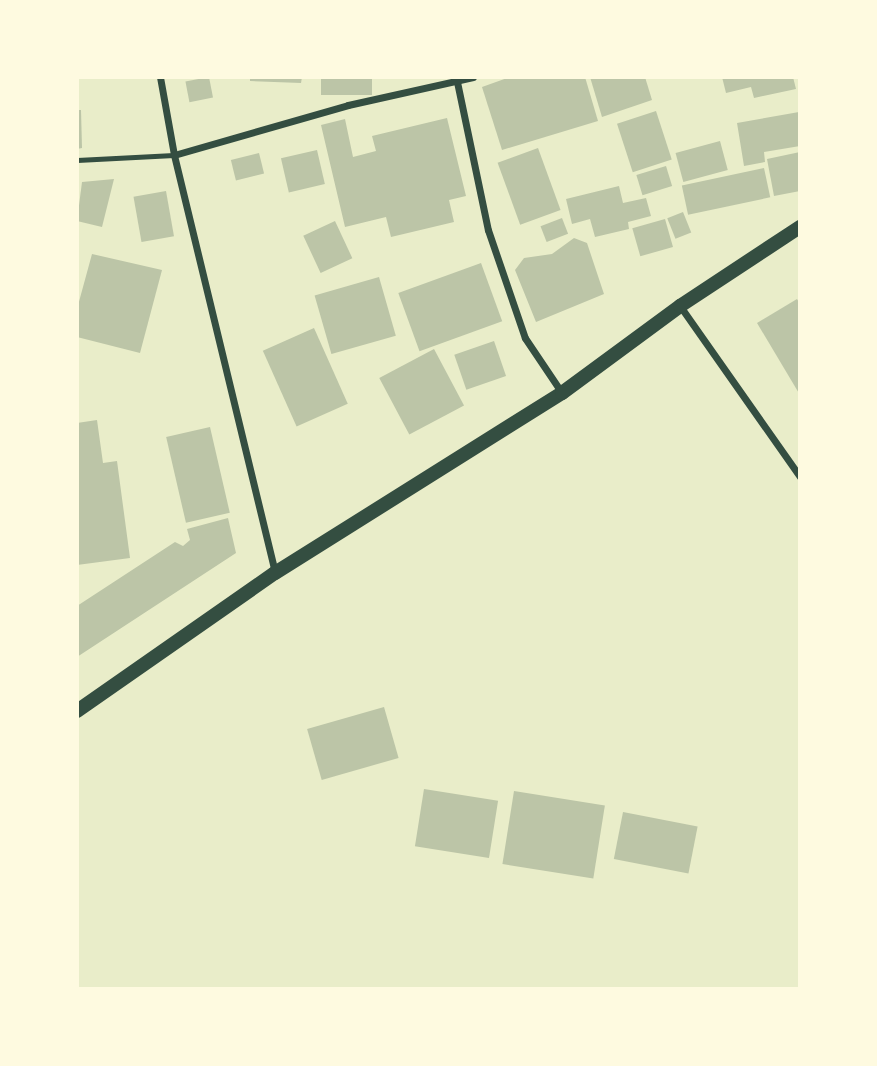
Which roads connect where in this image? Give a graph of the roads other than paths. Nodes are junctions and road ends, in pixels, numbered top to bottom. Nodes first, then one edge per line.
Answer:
1 (160, 77) edge
2 (472, 77) edge
3 (457, 79) edge
4 (174, 155) junction
5 (77, 160) edge
6 (800, 227) edge
7 (680, 306) junction
8 (562, 393) junction
9 (800, 477) edge
10 (275, 573) junction
11 (77, 711) edge

1 - 4 street
2 - 3 street
3 - 4 street
3 - 8 street
4 - 5 lane
4 - 10 street
6 - 7 main road
7 - 8 main road
7 - 9 street
8 - 10 main road
10 - 11 main road

